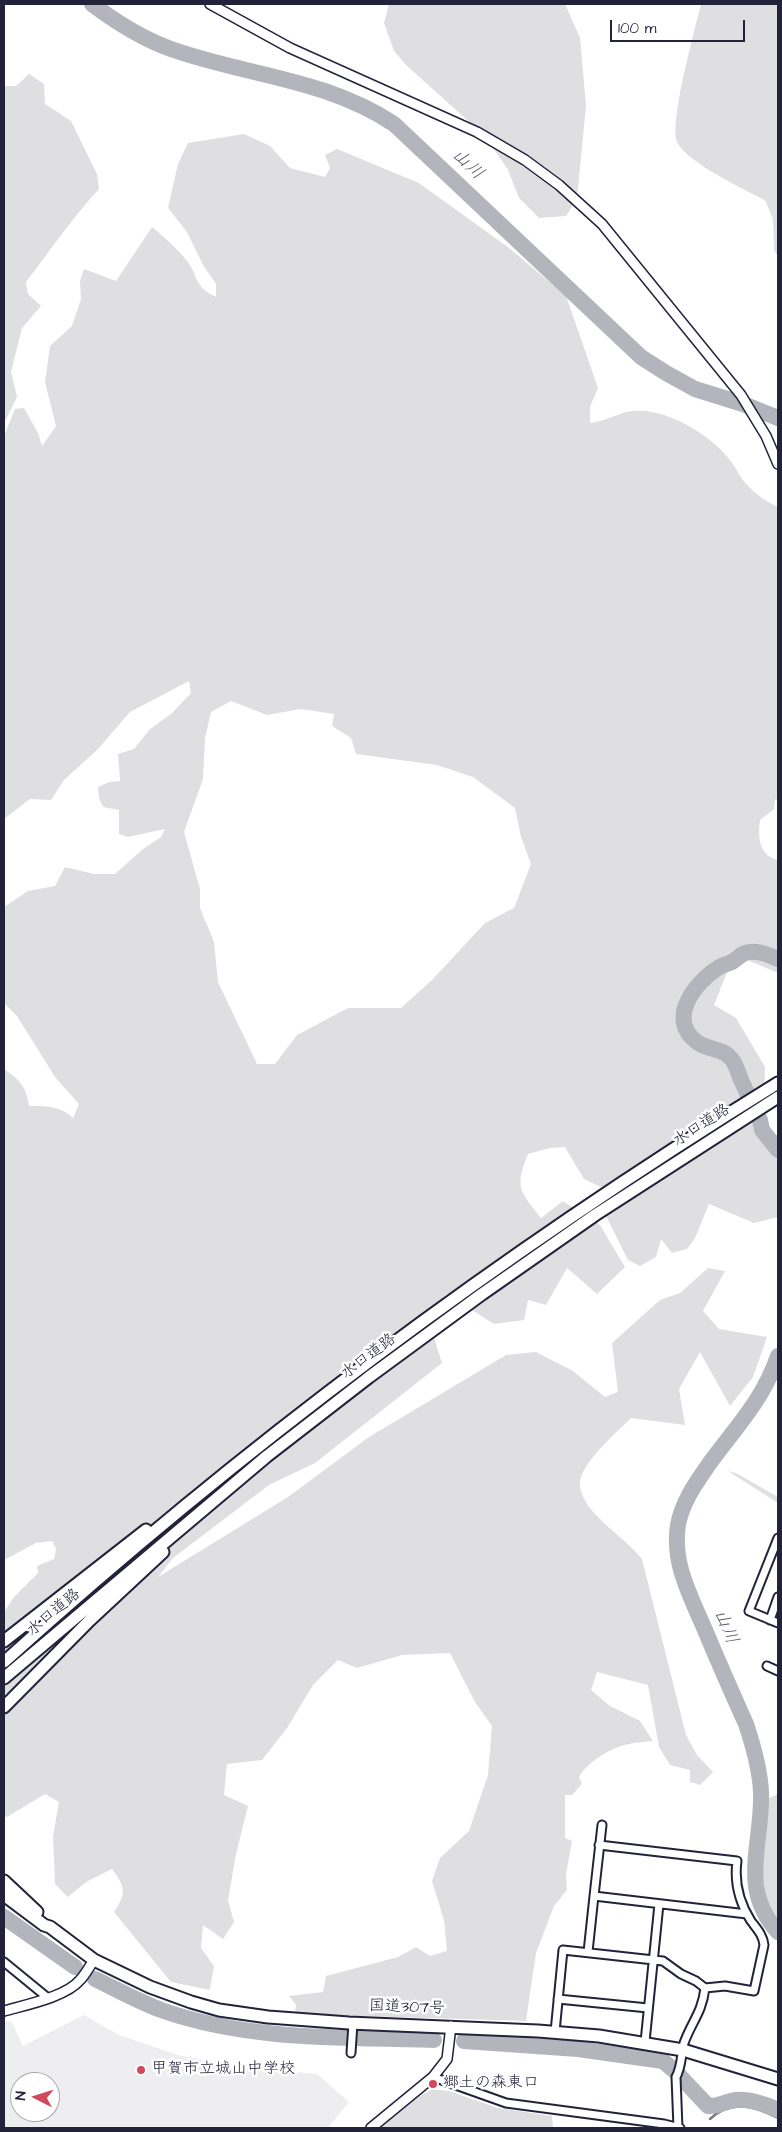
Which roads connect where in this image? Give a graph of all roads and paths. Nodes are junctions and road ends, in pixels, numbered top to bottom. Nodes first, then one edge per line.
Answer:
1 (210, 4) edge
2 (778, 464) edge
3 (773, 1086) edge
4 (776, 1099) edge
5 (193, 1517) junction
6 (158, 1530) junction
7 (778, 1538) edge
8 (775, 1554) edge
9 (778, 1597) edge
10 (770, 1620) junction
11 (778, 1623) edge
12 (4, 1641) edge
13 (4, 1662) edge
14 (767, 1666) dead end
15 (778, 1671) edge
16 (4, 1678) edge
17 (4, 1707) edge
18 (602, 1825) dead end
19 (599, 1845) junction
20 (4, 1881) edge
21 (4, 1896) edge
22 (594, 1896) junction
23 (660, 1904) junction
24 (747, 1914) junction
25 (50, 1927) junction
26 (588, 1952) junction
27 (654, 1959) junction
28 (94, 1960) junction
29 (4, 1962) edge
30 (705, 1988) junction
31 (48, 1998) junction
32 (558, 1999) junction
33 (648, 2008) junction
34 (4, 2011) edge
35 (451, 2026) junction
36 (352, 2027) junction
37 (555, 2032) junction
38 (644, 2042) junction
39 (683, 2050) junction
40 (351, 2052) dead end
41 (433, 2077) junction
42 (778, 2079) edge
43 (371, 2128) edge
44 (679, 2128) edge

1 - 2 street
3 - 6 highway, 水口道路
4 - 5 highway, 水口道路
5 - 16 highway, 水口道路
5 - 17 highway
6 - 12 highway
6 - 13 highway, 水口道路
7 - 8 street
8 - 10 street
9 - 10 street
10 - 11 street
14 - 15 street
18 - 19 street
19 - 22 street
19 - 24 street
20 - 25 highway, 国道307号
21 - 25 highway, 国道307号
22 - 23 street
22 - 26 street
23 - 24 street
23 - 27 street
24 - 30 street
25 - 28 highway, 国道307号
26 - 27 street
26 - 32 street
27 - 30 street
27 - 33 street
28 - 31 street
28 - 36 highway, 国道307号
29 - 31 street
30 - 39 street
31 - 34 street
32 - 33 street
32 - 37 street
33 - 38 street
35 - 36 highway, 国道307号
35 - 37 highway, 国道307号
35 - 41 street
36 - 40 street
37 - 38 highway, 国道307号
38 - 39 highway, 国道307号
39 - 42 highway, 国道307号
39 - 44 street
41 - 43 street
41 - 44 street

